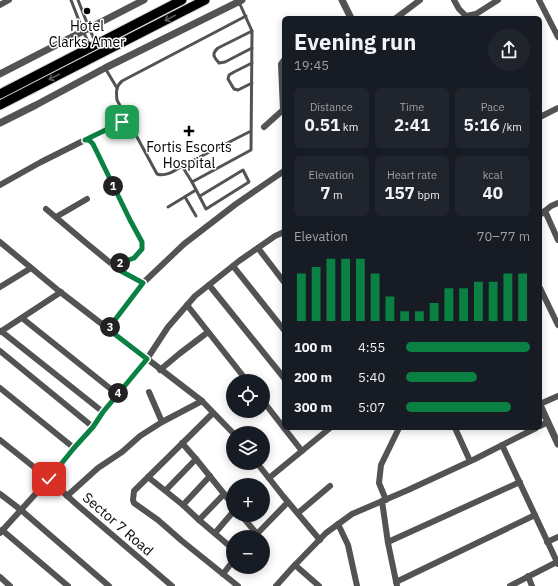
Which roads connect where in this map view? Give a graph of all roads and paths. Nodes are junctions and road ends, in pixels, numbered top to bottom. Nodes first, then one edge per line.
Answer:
1 (9, 0) edge
2 (71, 0) edge
3 (78, 0) edge
4 (144, 0) edge
5 (182, 0) edge
6 (205, 0) edge
7 (342, 0) edge
8 (420, 0) edge
9 (454, 0) edge
10 (498, 0) edge
11 (539, 0) edge
12 (240, 1) edge
13 (0, 5) edge
14 (246, 16) junction
15 (350, 16) edge
16 (399, 16) edge
17 (477, 16) edge
18 (86, 30) junction
19 (252, 31) junction
20 (558, 37) edge
21 (93, 45) junction
22 (252, 48) junction
23 (252, 63) junction
24 (282, 63) edge
25 (104, 68) junction
26 (0, 74) edge
27 (282, 79) edge
28 (252, 83) junction
29 (116, 88) junction
30 (0, 94) edge
31 (0, 105) edge
32 (558, 108) edge
33 (282, 112) edge
34 (542, 116) edge
35 (122, 122) dead end
36 (0, 123) edge
37 (264, 127) dead end
38 (252, 131) junction
39 (85, 140) junction
40 (182, 166) junction
41 (281, 175) edge
42 (192, 182) junction
43 (0, 185) edge
44 (196, 190) junction
45 (200, 196) junction
46 (185, 197) junction
47 (87, 199) dead end
48 (558, 203) edge
49 (168, 207) dead end
50 (46, 209) dead end
51 (542, 213) edge
52 (196, 216) dead end
53 (56, 217) junction
54 (282, 233) edge
55 (558, 240) edge
56 (0, 242) edge
57 (258, 248) junction
58 (114, 265) junction
59 (233, 266) junction
60 (31, 268) junction
61 (282, 279) edge
62 (143, 283) junction
63 (209, 285) junction
64 (0, 287) edge
65 (61, 292) junction
66 (542, 292) edge
67 (187, 305) junction
68 (22, 318) junction
69 (558, 325) edge
70 (282, 327) edge
71 (108, 329) junction
72 (1, 332) edge
73 (208, 332) junction
74 (0, 351) edge
75 (147, 359) junction
76 (160, 370) junction
77 (241, 374) edge
78 (282, 376) edge
79 (0, 388) edge
80 (149, 392) dead end
81 (118, 394) junction
82 (558, 396) edge
83 (202, 401) junction
84 (542, 403) edge
85 (542, 408) edge
86 (270, 410) edge
87 (103, 412) junction
88 (213, 413) junction
89 (162, 422) junction
90 (548, 422) junction
91 (282, 425) edge
92 (542, 425) edge
93 (226, 426) edge
94 (93, 427) junction
95 (286, 430) edge
96 (325, 430) edge
97 (398, 430) edge
98 (456, 430) edge
99 (532, 430) edge
100 (555, 431) edge
101 (0, 440) edge
102 (182, 443) junction
103 (558, 444) edge
104 (502, 445) junction
105 (74, 448) junction
106 (302, 450) junction
107 (196, 459) junction
108 (470, 461) junction
109 (263, 470) edge
110 (210, 476) junction
111 (148, 477) junction
112 (269, 478) joint
113 (49, 479) junction
114 (270, 479) edge
115 (520, 482) junction
116 (330, 486) dead end
117 (166, 490) junction
118 (0, 494) edge
119 (224, 494) junction
120 (67, 496) junction
121 (226, 496) edge
122 (384, 500) junction
123 (288, 502) junction
124 (183, 505) junction
125 (21, 510) junction
126 (298, 514) junction
127 (535, 515) junction
128 (199, 520) junction
129 (226, 520) edge
130 (338, 524) junction
131 (261, 530) edge
132 (1, 532) edge
133 (215, 533) junction
134 (558, 537) edge
135 (320, 540) junction
136 (388, 542) junction
137 (547, 542) junction
138 (226, 543) edge
139 (558, 563) edge
140 (295, 565) junction
141 (226, 569) edge
142 (222, 574) junction
143 (528, 576) junction
144 (0, 577) edge
145 (397, 584) edge
146 (10, 586) edge
147 (68, 586) edge
148 (109, 586) edge
149 (172, 586) edge
150 (238, 586) edge
151 (278, 586) edge
152 (319, 586) edge
153 (357, 586) edge
154 (510, 586) edge
155 (532, 586) edge

1 - 13 street
2 - 18 lane
3 - 18 lane
4 - 18 street
5 - 21 main road
6 -> 31 main road
7 - 15 street
8 - 16 street
9 - 17 street
10 - 17 street
11 - 20 street
12 - 14 lane
12 - 25 street
14 - 19 lane
14 - 29 lane
18 - 21 lane
18 - 21 lane
18 - 26 street
19 - 22 lane
19 - 22 lane
21 - 30 main road
22 - 23 lane
23 - 28 lane
23 - 28 lane
24 - 27 street
25 - 29 lane
25 - 36 street
28 - 38 lane
29 - 40 lane
32 - 34 street
33 - 37 street
35 - 39 street
38 - 40 lane
38 - 42 lane
39 - 43 street
39 - 58 street
40 - 42 lane
41 - 62 street
42 - 44 lane
44 - 45 lane
44 - 46 lane
45 - 45 lane
46 - 49 lane
46 - 52 lane
47 - 53 street
48 - 51 street
50 - 53 street
51 - 55 street
53 - 58 street
54 - 57 street
56 - 60 street
57 - 59 street
57 - 61 street
58 - 62 street
59 - 63 street
59 - 70 street
60 - 64 street
60 - 65 street
62 - 71 street
63 - 67 street
63 - 78 street
65 - 68 street
65 - 71 street
66 - 69 street
67 - 73 street
67 - 75 street
68 - 72 street
68 - 81 street
71 - 75 street
72 - 87 street
73 - 76 street
73 - 77 street
74 - 94 street
75 - 76 street
75 - 81 street
76 - 83 street
79 - 105 street
80 - 89 street
81 - 87 street
82 - 84 street
83 - 88 street
83 - 89 street
85 - 90 street
86 - 91 street
87 - 94 street
88 - 93 street
88 - 102 street
89 - 120 street
90 - 92 street
90 - 100 street
94 - 105 street
95 - 106 street
96 - 106 street
97 - 122 street
98 - 108 street
99 - 104 street
100 - 103 street
101 - 113 street, Sector 7 Road
102 - 107 street
102 - 111 street
104 - 108 street
104 - 115 street
105 - 113 street
106 - 112 street
107 - 110 street
107 - 117 street
108 - 122 street
109 - 112 street
110 - 119 street
110 - 124 street
111 - 117 street
111 - 142 street
113 - 120 street, Sector 7 Road
113 - 125 street
114 - 123 street
115 - 127 street
115 - 136 street
116 - 126 street
117 - 124 street
118 - 125 street
119 - 121 street
119 - 128 street
120 - 149 street, Sector 7 Road
122 - 130 street
122 - 136 street
123 - 126 street
123 - 131 street
124 - 128 street
125 - 132 street
125 - 148 street
126 - 135 street
127 - 137 street
127 - 145 street
128 - 133 street
129 - 133 street
130 - 135 street
130 - 153 street
132 - 147 street
133 - 138 street
134 - 137 street
135 - 140 street
136 - 145 street
137 - 139 street
139 - 143 street
140 - 151 street
140 - 152 street
141 - 142 street
142 - 150 street
143 - 154 street
143 - 155 street
144 - 146 street

